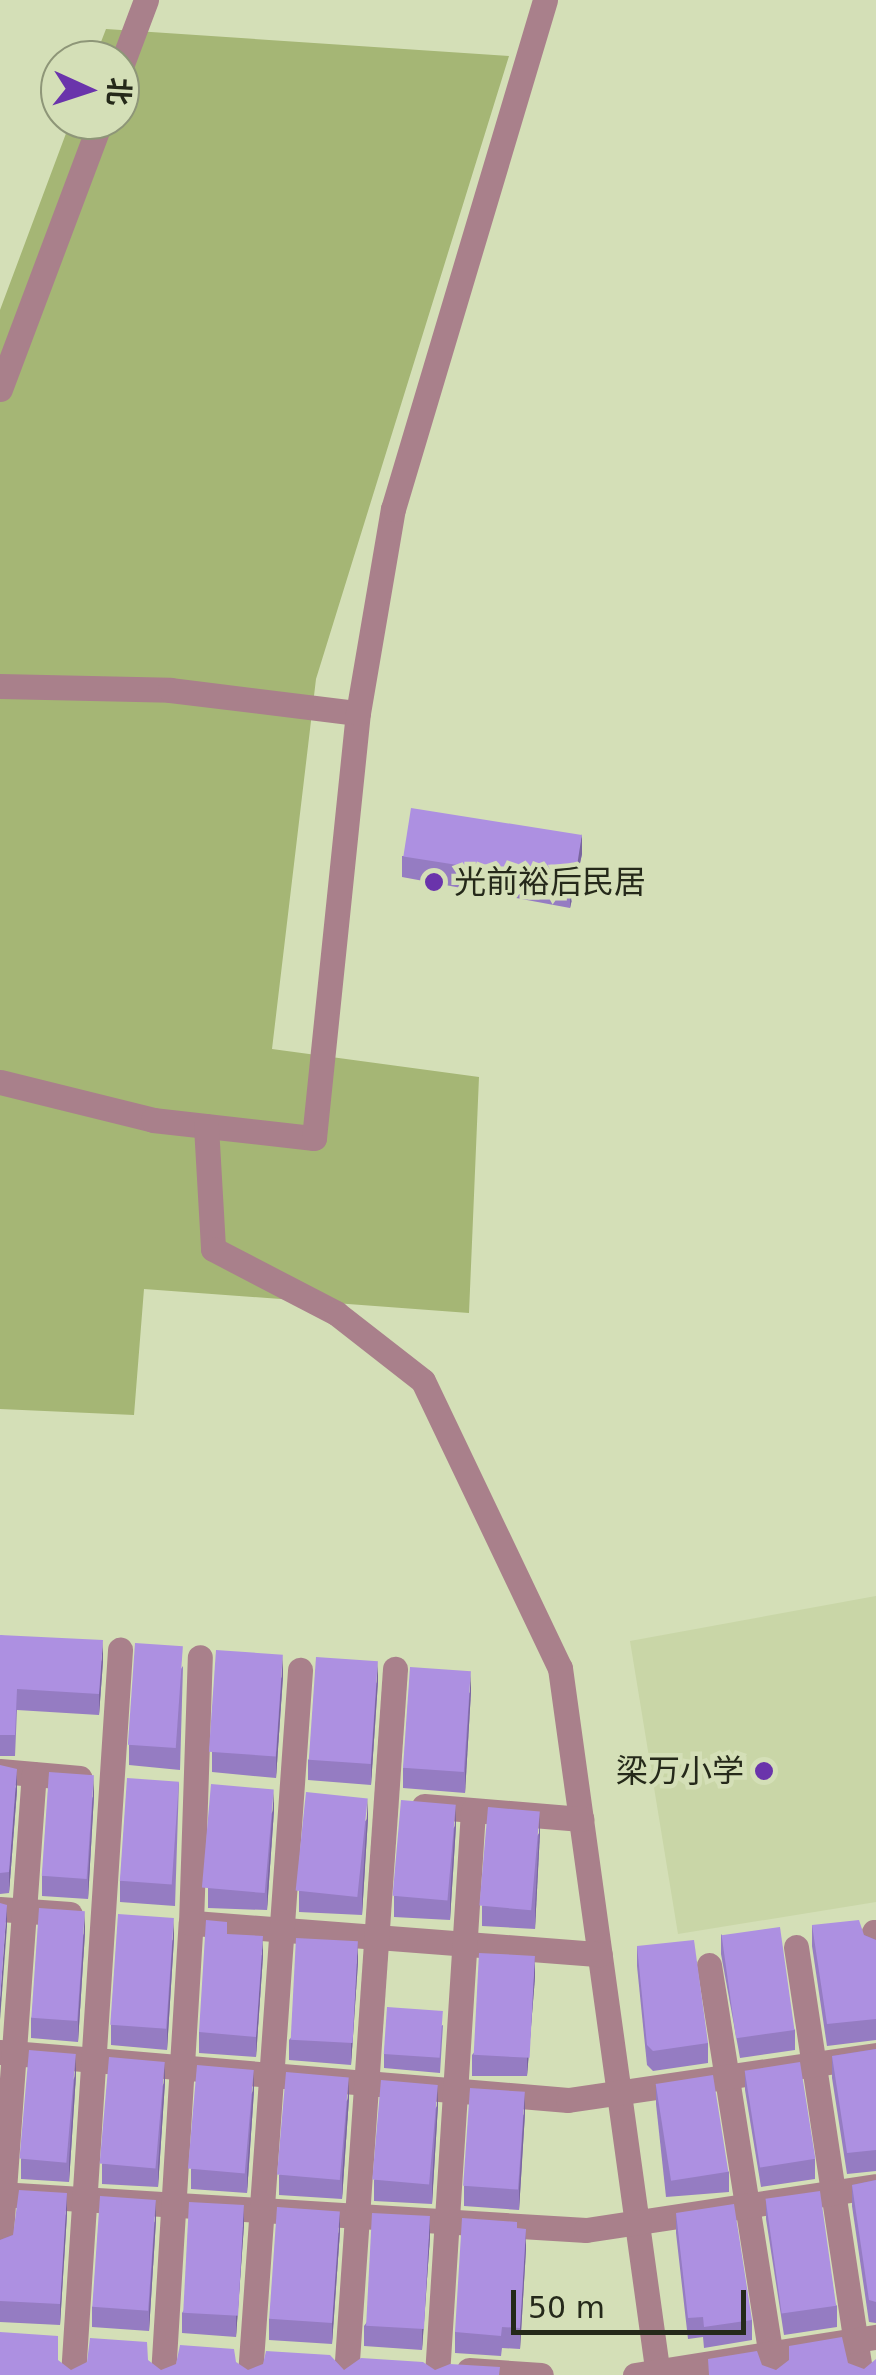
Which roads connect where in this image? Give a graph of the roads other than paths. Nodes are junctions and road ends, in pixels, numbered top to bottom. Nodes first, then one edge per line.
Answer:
1 (146, 0) edge
2 (545, 0) edge
3 (131, 40) edge
4 (93, 140) edge
5 (0, 389) edge
6 (0, 686) edge
7 (358, 712) junction
8 (0, 1082) edge
9 (206, 1126) junction
10 (120, 1650) dead end
11 (200, 1657) dead end
12 (395, 1669) dead end
13 (300, 1670) dead end
14 (0, 1772) edge
15 (34, 1774) junction
16 (112, 1780) junction
17 (207, 1789) junction
18 (377, 1802) junction
19 (473, 1810) junction
20 (581, 1820) junction
21 (12, 1910) edge
22 (103, 1916) junction
23 (192, 1923) junction
24 (282, 1930) junction
25 (377, 1937) junction
26 (465, 1944) junction
27 (796, 1947) dead end
28 (600, 1954) junction
29 (710, 1965) dead end
30 (7, 2052) edge
31 (876, 2055) edge
32 (93, 2060) junction
33 (814, 2064) junction
34 (182, 2068) junction
35 (271, 2075) junction
36 (727, 2077) junction
37 (366, 2084) junction
38 (455, 2091) junction
39 (619, 2093) junction
40 (876, 2186) edge
41 (833, 2193) junction
42 (2, 2194) edge
43 (84, 2200) junction
44 (174, 2205) junction
45 (748, 2206) junction
46 (262, 2210) junction
47 (357, 2216) junction
48 (446, 2221) junction
49 (637, 2222) junction
50 (0, 2246) edge
51 (866, 2339) edge
52 (66, 2342) junction
53 (165, 2348) junction
54 (257, 2362) edge
55 (772, 2364) edge
56 (341, 2365) edge
57 (437, 2371) edge
58 (527, 2374) edge
59 (650, 2374) edge
60 (73, 2375) edge
61 (163, 2375) edge
62 (861, 2375) edge

1 - 3 lane
2 - 7 lane
4 - 5 lane
6 - 7 lane
7 - 9 lane
8 - 9 lane
9 - 20 lane
10 - 16 lane
11 - 17 lane
12 - 18 lane
13 - 24 lane
14 - 15 lane
15 - 16 lane
15 - 21 lane
16 - 17 lane
16 - 22 lane
17 - 23 lane
18 - 19 lane
18 - 25 lane
19 - 20 lane
19 - 26 lane
20 - 28 lane
21 - 22 lane
21 - 30 lane
22 - 23 lane
22 - 32 lane
23 - 24 lane
23 - 34 lane
24 - 25 lane
24 - 35 lane
25 - 26 lane
25 - 37 lane
26 - 28 lane
26 - 38 lane
27 - 33 lane
28 - 39 lane
29 - 36 lane
30 - 32 lane
30 - 42 lane
31 - 33 lane
32 - 34 lane
32 - 43 lane
33 - 36 lane
33 - 41 lane
34 - 35 lane
34 - 44 lane
35 - 37 lane
35 - 46 lane
36 - 39 lane
36 - 45 lane
37 - 38 lane
37 - 47 lane
38 - 39 lane
38 - 48 lane
39 - 49 lane
40 - 41 lane
41 - 45 lane
41 - 51 lane
42 - 43 lane
42 - 50 lane
43 - 44 lane
43 - 52 lane
44 - 46 lane
44 - 53 lane
45 - 49 lane
45 - 55 lane
46 - 47 lane
46 - 54 lane
47 - 48 lane
47 - 56 lane
48 - 49 lane
48 - 57 lane
49 - 59 lane
51 - 55 lane
51 - 62 lane
52 - 53 lane
52 - 60 lane
53 - 54 lane
53 - 61 lane
55 - 59 lane
56 - 57 lane
57 - 58 lane

